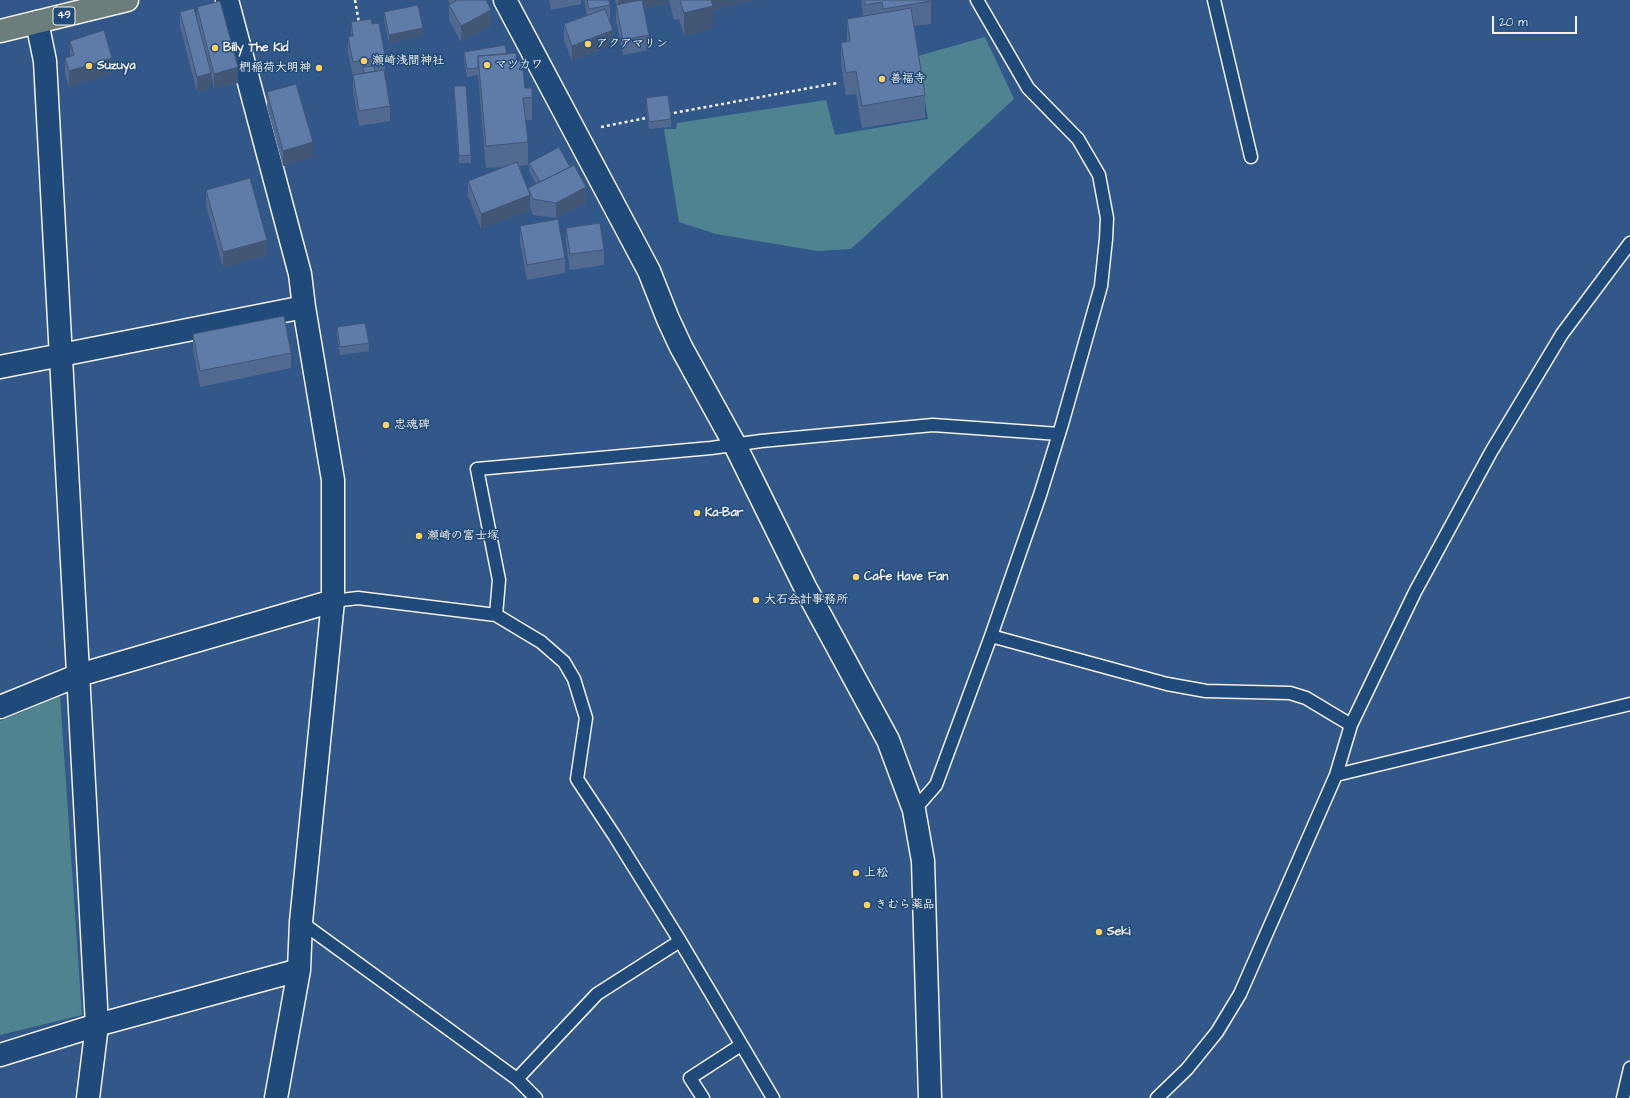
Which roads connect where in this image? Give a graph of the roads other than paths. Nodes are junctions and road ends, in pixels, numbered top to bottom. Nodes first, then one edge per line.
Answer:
1 (127, 0) edge
2 (227, 0) edge
3 (504, 0) edge
4 (977, 0) edge
5 (1214, 0) edge
6 (37, 22) junction
7 (0, 31) edge
8 (1251, 157) dead end
9 (1630, 243) edge
10 (304, 307) junction
11 (61, 355) junction
12 (0, 367) edge
13 (1059, 434) junction
14 (734, 444) junction
15 (333, 601) junction
16 (496, 615) junction
17 (991, 636) junction
18 (79, 675) junction
19 (1630, 704) edge
20 (0, 707) edge
21 (1351, 725) junction
22 (1336, 775) junction
23 (914, 810) junction
24 (301, 922) junction
25 (680, 941) junction
26 (299, 970) junction
27 (97, 1025) junction
28 (741, 1045) junction
29 (0, 1055) edge
30 (1630, 1068) edge
31 (517, 1079) junction
32 (88, 1098) edge
33 (276, 1098) edge
34 (536, 1098) edge
35 (704, 1098) edge
36 (773, 1098) edge
37 (930, 1098) edge
38 (1157, 1098) edge
39 (1623, 1098) edge

1 - 6 main road, 49
2 - 10 street
3 - 14 street
4 - 13 lane
5 - 8 lane
6 - 7 main road, 49
6 - 11 street
9 - 21 lane
10 - 11 street
10 - 15 street
11 - 12 street
11 - 18 street
13 - 14 lane
13 - 17 lane
14 - 16 lane
14 - 23 street
15 - 16 lane
15 - 18 street
15 - 24 street
16 - 25 lane
17 - 21 lane
17 - 23 lane
18 - 20 street
18 - 27 street
19 - 22 lane
21 - 22 lane
22 - 38 lane
23 - 37 street
24 - 26 street
24 - 31 lane
25 - 28 lane
25 - 31 lane
26 - 27 street
26 - 33 street
27 - 29 street
27 - 32 street
28 - 35 lane
28 - 36 lane
30 - 39 lane
31 - 34 lane

